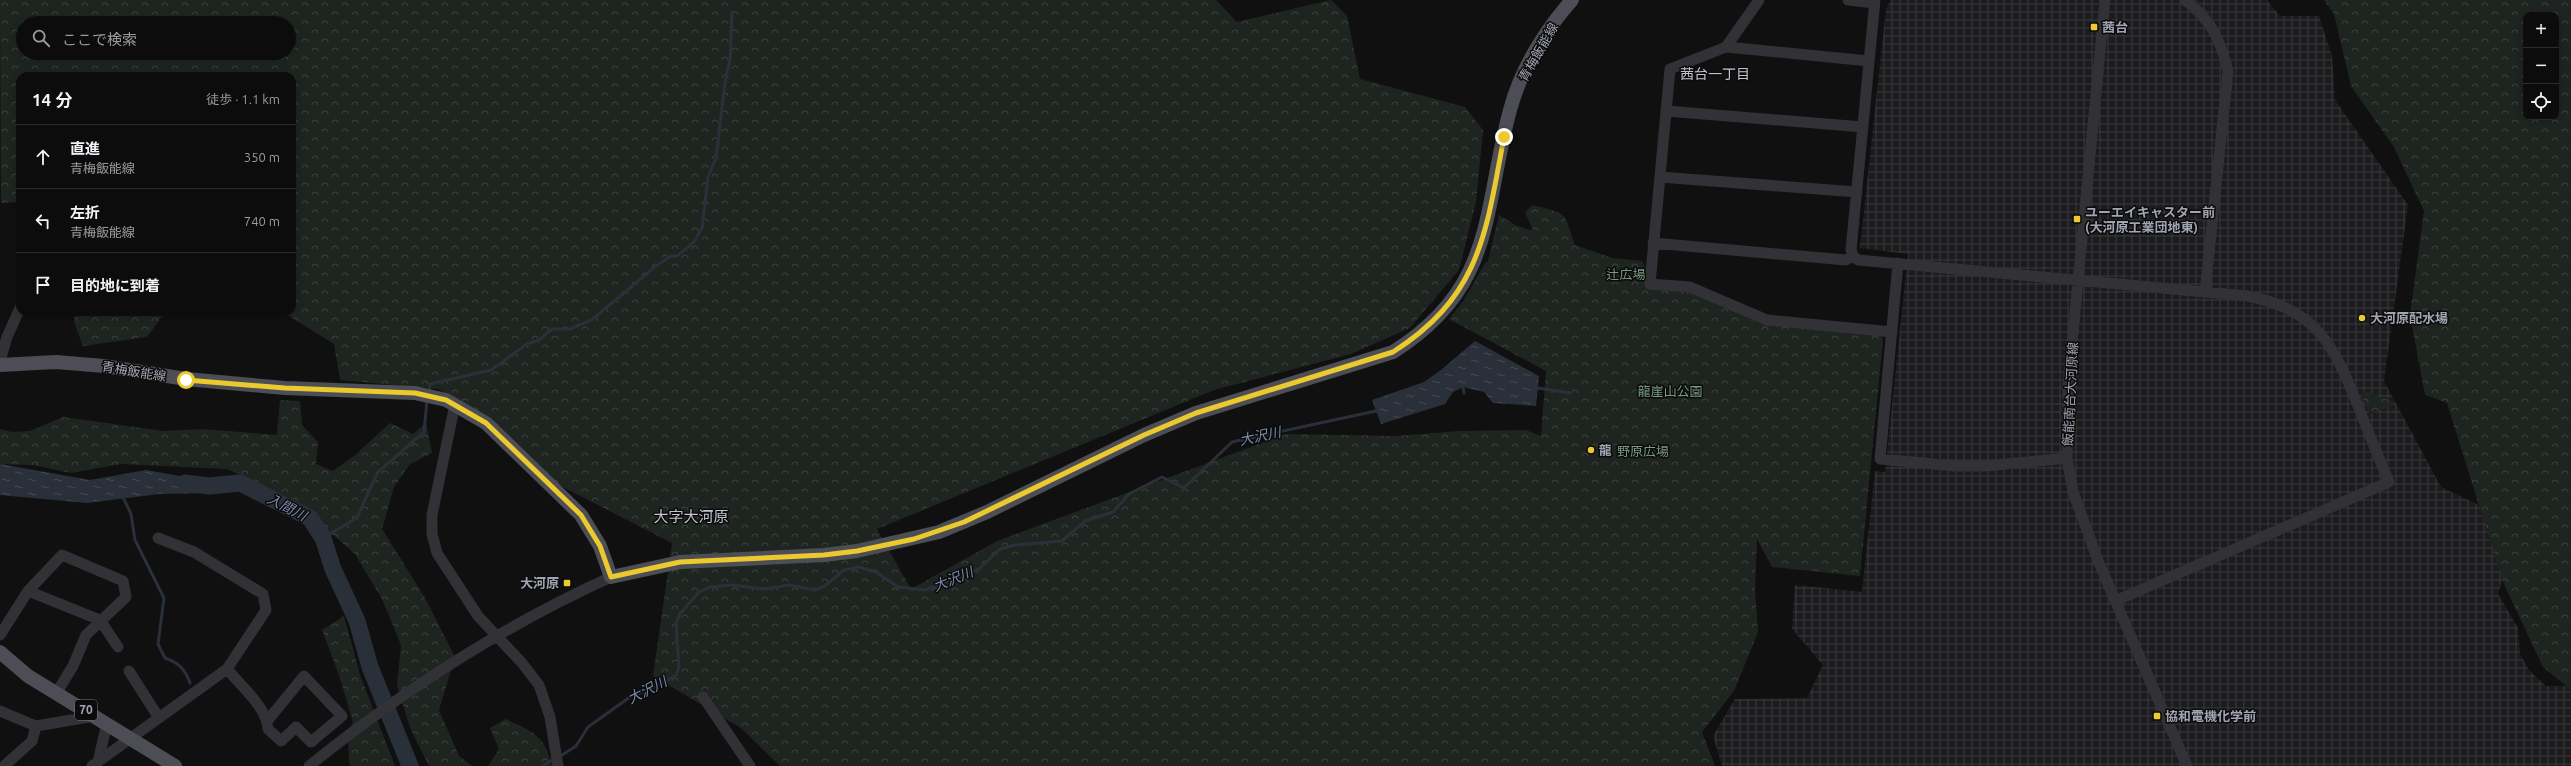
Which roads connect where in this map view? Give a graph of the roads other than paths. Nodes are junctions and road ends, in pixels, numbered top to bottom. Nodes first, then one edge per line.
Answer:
1 (1572, 0) edge
2 (1759, 0) edge
3 (1848, 0) edge
4 (2105, 0) edge
5 (2186, 0) edge
6 (1875, 1) edge
7 (1726, 47) junction
8 (1869, 61) junction
9 (1666, 111) junction
10 (1863, 127) junction
11 (1660, 177) junction
12 (1857, 192) junction
13 (1653, 243) junction
14 (1853, 256) junction
15 (1898, 263) junction
16 (2079, 280) junction
17 (2205, 292) junction
18 (16, 316) edge
19 (1892, 332) junction
20 (0, 361) edge
21 (0, 365) edge
22 (455, 404) junction
23 (2067, 458) junction
24 (158, 538) dead end
25 (611, 577) junction
26 (28, 591) junction
27 (2115, 601) junction
28 (100, 620) junction
29 (0, 635) edge
30 (496, 636) junction
31 (118, 647) dead end
32 (0, 652) edge
33 (227, 669) junction
34 (129, 671) dead end
35 (57, 692) junction
36 (703, 697) dead end
37 (0, 711) edge
38 (159, 718) junction
39 (101, 719) junction
40 (268, 720) junction
41 (36, 726) junction
42 (131, 738) junction
43 (95, 764) edge
44 (4, 766) edge
45 (175, 766) edge
46 (309, 766) edge
47 (558, 766) edge
48 (750, 766) edge
49 (2187, 766) edge

1 - 25 main road, 青梅飯能線
2 - 7 street
3 - 6 street
4 - 16 street, 飯能南台大河原線
5 - 17 street
6 - 8 street
7 - 8 street
7 - 9 street
8 - 10 street
9 - 10 street
9 - 11 street
10 - 12 street
11 - 12 street
11 - 13 street
12 - 14 street
13 - 14 street
13 - 19 street
14 - 15 street
15 - 16 street
15 - 19 street
16 - 17 street
16 - 23 street, 飯能南台大河原線
17 - 27 street
18 - 20 street
19 - 23 street
21 - 22 main road, 青梅飯能線
22 - 25 main road, 青梅飯能線
22 - 30 street
23 - 27 street, 飯能南台大河原線
24 - 33 street
25 - 30 street
26 - 28 street
26 - 28 street
26 - 29 street
27 - 49 street, 飯能南台大河原線
28 - 31 street
28 - 35 street
30 - 46 street
30 - 47 street
32 - 35 main road, 70
33 - 38 street
33 - 40 street
34 - 38 street
35 - 39 main road, 70
36 - 48 street
37 - 41 street
38 - 42 street
39 - 41 street
39 - 42 main road, 70
39 - 43 street
40 - 40 street
41 - 44 street
42 - 43 street
42 - 45 main road, 70

